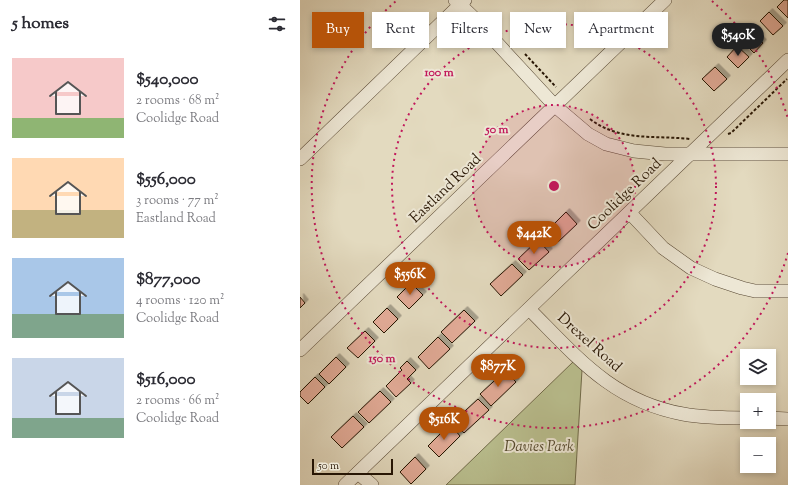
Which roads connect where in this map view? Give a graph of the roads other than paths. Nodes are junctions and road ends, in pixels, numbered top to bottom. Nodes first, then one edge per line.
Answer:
1 (665, 0) edge
2 (460, 2) edge
3 (788, 60) edge
4 (555, 106) junction
5 (692, 153) junction
6 (788, 154) edge
7 (300, 159) edge
8 (630, 213) junction
9 (788, 291) edge
10 (529, 309) junction
11 (300, 350) edge
12 (740, 418) edge
13 (776, 418) edge
14 (788, 419) edge
15 (358, 473) junction
16 (345, 485) edge
17 (372, 485) edge

1 - 4 street, Eastland Road
2 - 4 street
2 - 7 street
3 - 5 street, Coolidge Road
4 - 5 street
4 - 11 street, Eastland Road
5 - 6 street
5 - 8 street, Coolidge Road
8 - 9 street
8 - 10 street, Coolidge Road
10 - 12 street, Drexel Road
10 - 15 street, Coolidge Road
13 - 14 street
15 - 16 street, Coolidge Road
15 - 17 street

